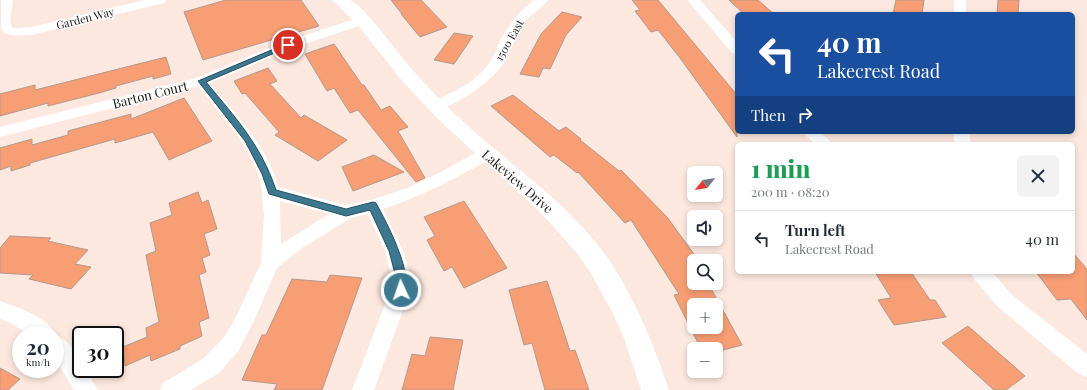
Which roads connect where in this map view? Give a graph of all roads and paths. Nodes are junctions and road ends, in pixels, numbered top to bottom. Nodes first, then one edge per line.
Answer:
1 (7, 0) edge
2 (160, 0) edge
3 (340, 0) edge
4 (542, 0) edge
5 (694, 0) edge
6 (960, 0) edge
7 (960, 12) edge
8 (364, 20) junction
9 (735, 48) edge
10 (201, 81) junction
11 (436, 106) junction
12 (0, 132) edge
13 (812, 134) edge
14 (822, 142) edge
15 (486, 154) junction
16 (272, 192) junction
17 (373, 206) junction
18 (346, 212) junction
19 (270, 264) junction
20 (982, 274) edge
21 (0, 310) edge
22 (33, 326) edge
23 (64, 355) edge
24 (1087, 367) edge
25 (87, 390) edge
26 (171, 390) edge
27 (363, 390) edge
28 (655, 390) edge

1 - 2 street, Garden Way
3 - 8 street, Lakeview Drive
4 - 11 street, 1500 East
5 - 9 street
6 - 7 street
8 - 10 street, Barton Court
8 - 11 street, Lakeview Drive
10 - 12 street, Barton Court
10 - 16 street
11 - 15 street, Lakeview Drive
13 - 14 street
15 - 17 street
15 - 28 street, Lakeview Drive
16 - 18 street
16 - 19 street
17 - 18 street
17 - 27 street
18 - 19 street
19 - 26 street
20 - 24 street
21 - 22 street
23 - 25 street

